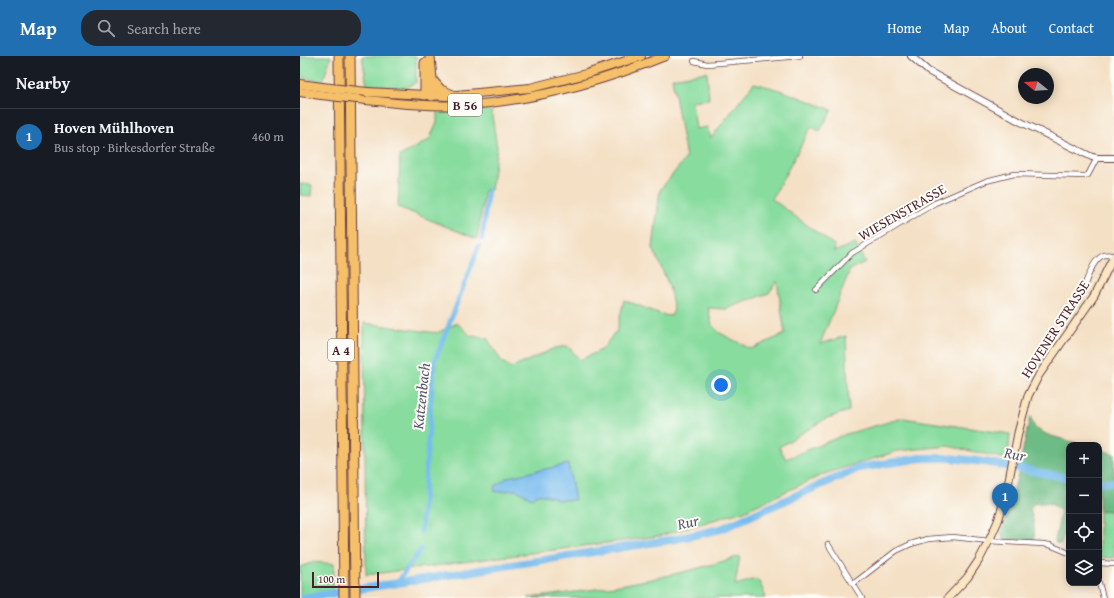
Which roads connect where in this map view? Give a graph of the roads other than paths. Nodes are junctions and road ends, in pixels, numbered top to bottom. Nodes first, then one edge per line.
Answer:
1 (339, 56) edge
2 (350, 56) edge
3 (425, 56) edge
4 (430, 56) edge
5 (641, 56) edge
6 (665, 56) edge
7 (800, 56) edge
8 (911, 56) edge
9 (694, 61) dead end
10 (432, 80) junction
11 (300, 84) edge
12 (322, 91) junction
13 (300, 92) edge
14 (455, 96) junction
15 (428, 100) junction
16 (1097, 158) junction
17 (1114, 158) edge
18 (1114, 256) edge
19 (816, 290) dead end
20 (1071, 310) dead end
21 (989, 541) junction
22 (828, 544) dead end
23 (1066, 552) edge
24 (1102, 563) edge
25 (1114, 564) edge
26 (853, 584) junction
27 (1100, 586) edge
28 (344, 598) edge
29 (355, 598) edge
30 (862, 598) edge
31 (948, 598) edge
32 (1103, 598) edge

1 - 28 highway, A 4
2 - 29 highway, A 4
3 - 15 highway
4 - 10 highway
5 - 14 main road, B 56
6 - 15 main road, B 56
7 - 9 street
8 - 16 street
10 - 14 highway
10 - 15 highway
11 - 12 main road, B 56
12 - 13 main road, B 56
12 - 15 main road, B 56, bridge
14 - 15 main road, B 56
16 - 17 street
16 - 19 street, WIESENSTRASSE
18 - 20 street, HOVENER STRASSE
18 - 21 main road, HOVENER STRASSE
21 - 23 street
21 - 26 street
21 - 31 main road, HOVENER STRASSE
22 - 26 street
24 - 25 street
26 - 30 street
27 - 32 street

